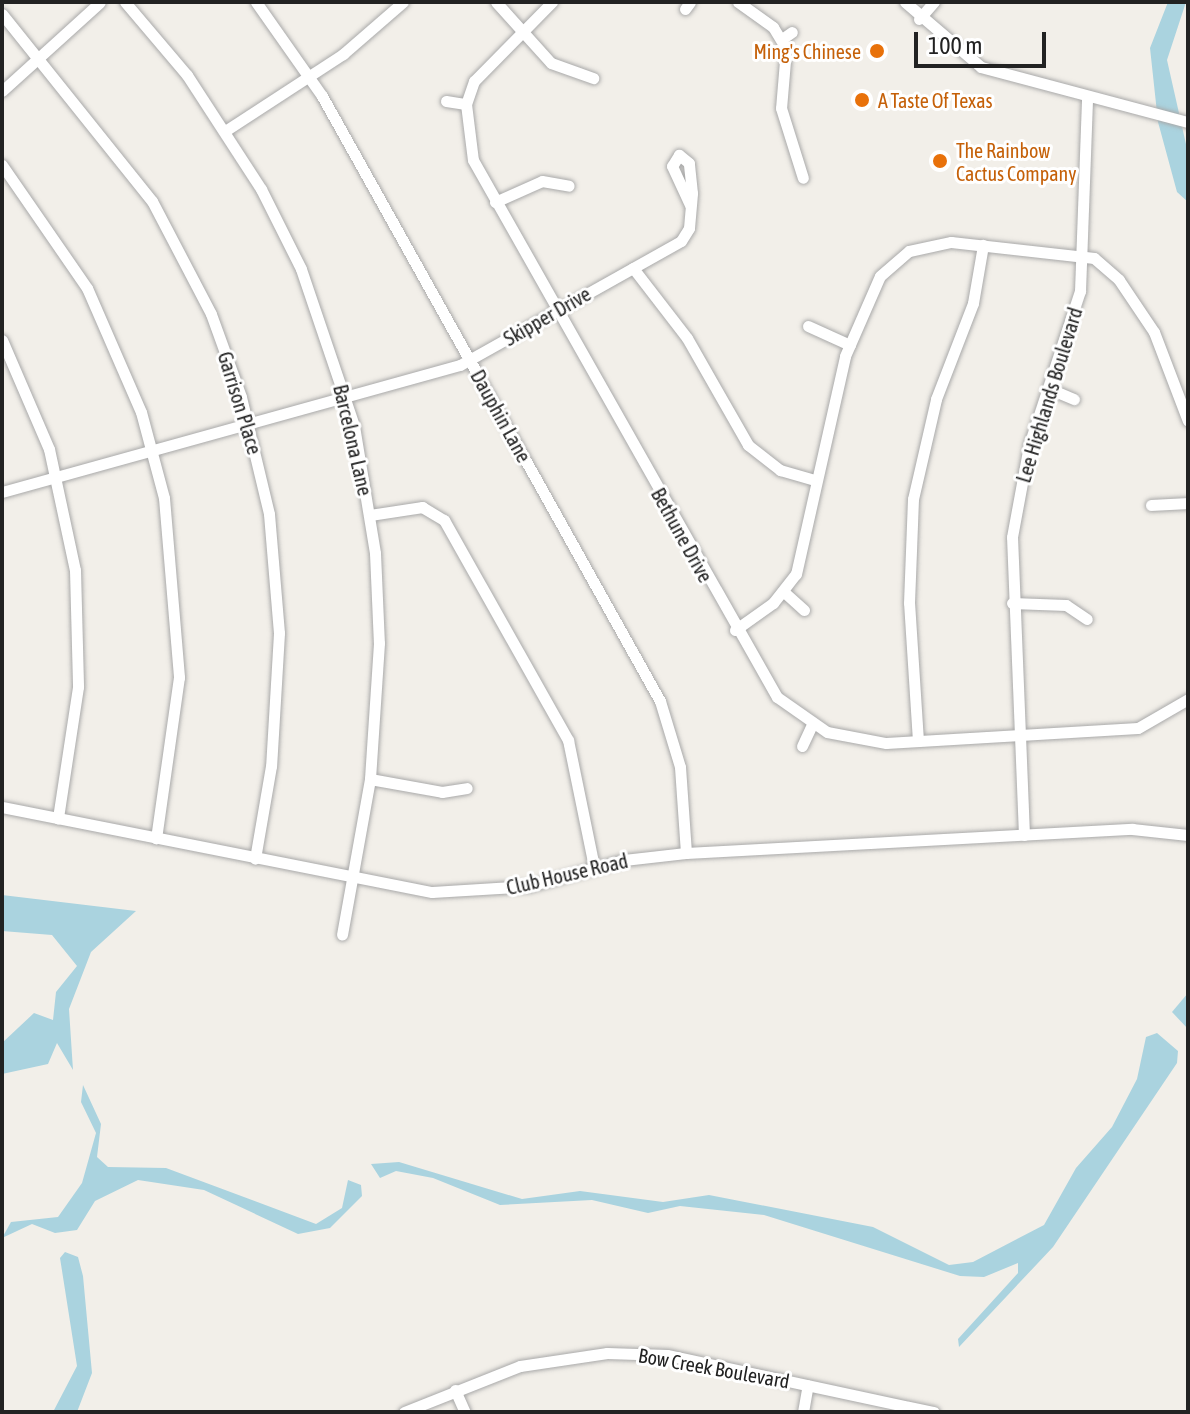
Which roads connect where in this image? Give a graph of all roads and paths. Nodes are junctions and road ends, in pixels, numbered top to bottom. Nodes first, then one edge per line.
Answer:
1 (100, 2) edge
2 (125, 2) edge
3 (256, 2) edge
4 (403, 2) edge
5 (496, 2) edge
6 (552, 2) edge
7 (738, 2) edge
8 (905, 2) edge
9 (934, 2) edge
10 (2, 14) edge
11 (919, 19) junction
12 (521, 29) junction
13 (40, 57) junction
14 (309, 77) junction
15 (593, 78) dead end
16 (2, 91) edge
17 (1087, 99) junction
18 (446, 101) dead end
19 (466, 104) junction
20 (1188, 122) edge
21 (225, 131) junction
22 (2, 165) edge
23 (803, 178) dead end
24 (569, 186) dead end
25 (495, 202) junction
26 (690, 205) dead end
27 (983, 245) junction
28 (1085, 254) junction
29 (633, 268) junction
30 (556, 310) junction
31 (808, 326) dead end
32 (2, 340) edge
33 (850, 345) junction
34 (470, 360) junction
35 (1050, 389) junction
36 (346, 399) junction
37 (1074, 399) dead end
38 (1188, 421) edge
39 (249, 426) junction
40 (153, 451) junction
41 (57, 477) junction
42 (815, 480) junction
43 (2, 492) edge
44 (1188, 503) edge
45 (1151, 505) dead end
46 (370, 515) junction
47 (784, 592) junction
48 (1012, 603) junction
49 (804, 610) dead end
50 (1087, 619) dead end
51 (735, 630) junction
52 (1188, 699) edge
53 (812, 725) junction
54 (1019, 734) junction
55 (918, 741) junction
56 (802, 746) dead end
57 (370, 779) junction
58 (467, 788) dead end
59 (2, 807) edge
60 (58, 818) junction
61 (1024, 835) junction
62 (1188, 835) edge
63 (156, 838) junction
64 (686, 853) junction
65 (255, 859) junction
66 (594, 867) junction
67 (351, 880) junction
68 (342, 934) dead end
69 (808, 1385) junction
70 (455, 1390) junction
71 (404, 1412) edge
72 (465, 1412) edge
73 (803, 1412) edge
74 (934, 1412) edge

1 - 13 street
2 - 21 street, Barcelona Lane
3 - 14 street, Dauphin Lane
4 - 14 street
5 - 12 street
6 - 12 street, Bethune Drive
7 - 23 street
8 - 11 street
9 - 11 street
10 - 13 street, Garrison Place
11 - 17 street
12 - 15 street
12 - 19 street, Bethune Drive
13 - 16 street
13 - 39 street, Garrison Place
14 - 21 street
14 - 34 street, Dauphin Lane
17 - 20 street
17 - 28 street, Lee Highlands Boulevard
18 - 19 street
19 - 25 street, Bethune Drive
21 - 36 street, Barcelona Lane
22 - 40 street
24 - 25 street
25 - 30 street, Bethune Drive
26 - 29 street, Skipper Drive
27 - 28 street
27 - 33 street
27 - 55 street
28 - 35 street, Lee Highlands Boulevard
28 - 38 street
29 - 30 street, Skipper Drive
29 - 42 street
30 - 34 street, Skipper Drive
30 - 51 street, Bethune Drive
31 - 33 street
32 - 41 street
33 - 42 street
34 - 36 street, Skipper Drive
34 - 64 street, Dauphin Lane
35 - 37 street
35 - 48 street, Lee Highlands Boulevard
36 - 39 street, Skipper Drive
36 - 46 street, Barcelona Lane
39 - 40 street, Skipper Drive
39 - 65 street, Garrison Place
40 - 41 street, Skipper Drive
40 - 63 street
41 - 43 street, Skipper Drive
41 - 60 street
42 - 47 street
44 - 45 street
46 - 57 street, Barcelona Lane
46 - 66 street
47 - 49 street
47 - 51 street
48 - 50 street
48 - 54 street, Lee Highlands Boulevard
51 - 53 street, Bethune Drive
52 - 54 street, Bethune Drive
53 - 55 street, Bethune Drive
53 - 56 street
54 - 55 street, Bethune Drive
54 - 61 street, Lee Highlands Boulevard
57 - 58 street
57 - 67 street, Barcelona Lane
59 - 60 street, Club House Road
60 - 63 street, Club House Road
61 - 62 street, Club House Road
61 - 64 street, Club House Road
63 - 65 street, Club House Road
64 - 66 street, Club House Road
65 - 67 street, Club House Road
66 - 67 street, Club House Road
67 - 68 street, Barcelona Lane
69 - 70 street, Bow Creek Boulevard
69 - 73 street
69 - 74 street, Bow Creek Boulevard
70 - 71 street, Bow Creek Boulevard
70 - 72 street

